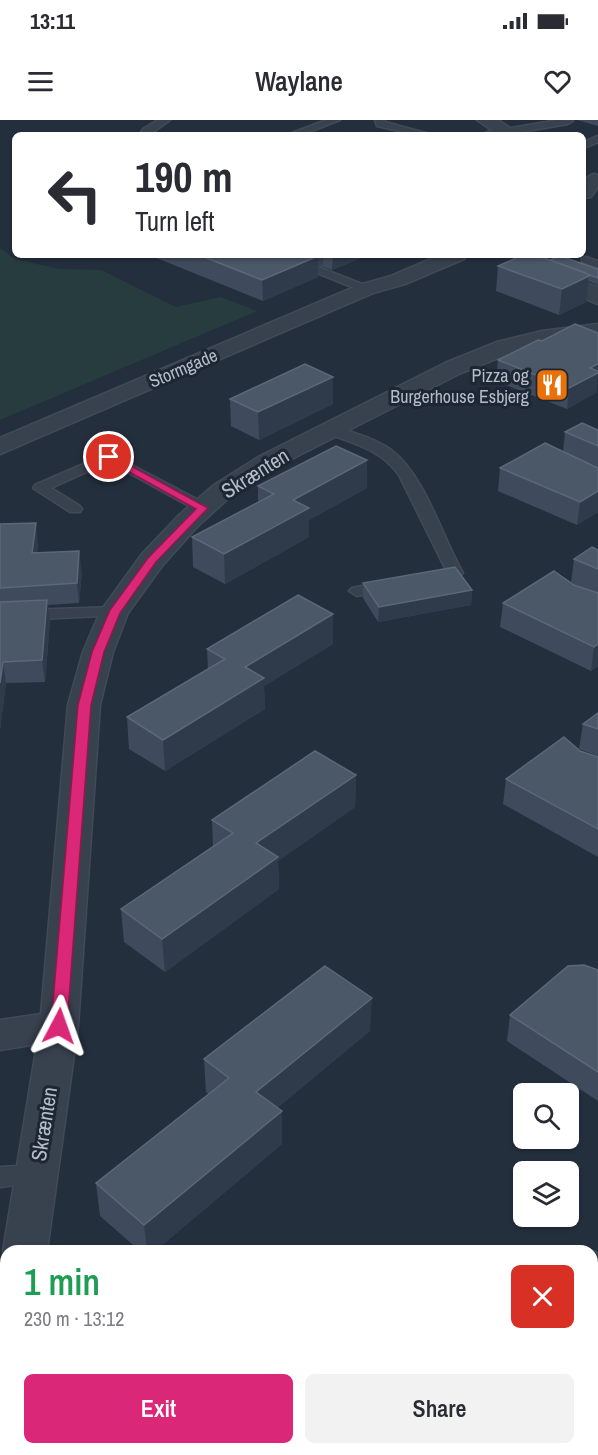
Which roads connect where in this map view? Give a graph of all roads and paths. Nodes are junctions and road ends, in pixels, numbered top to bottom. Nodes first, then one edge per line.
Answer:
1 (165, 120) edge
2 (335, 120) edge
3 (380, 120) edge
4 (472, 120) edge
5 (568, 122) dead end
6 (537, 127) junction
7 (146, 132) edge
8 (301, 132) edge
9 (411, 132) edge
10 (496, 132) edge
11 (548, 132) edge
12 (325, 258) edge
13 (422, 258) edge
14 (450, 258) edge
15 (586, 260) dead end
16 (598, 265) edge
17 (535, 272) edge
18 (366, 289) junction
19 (598, 298) edge
20 (598, 331) edge
21 (331, 430) junction
22 (0, 447) edge
23 (203, 508) junction
24 (75, 509) dead end
25 (422, 579) edge
26 (400, 583) edge
27 (357, 591) dead end
28 (114, 612) junction
29 (0, 616) edge
30 (59, 1026) junction
31 (0, 1035) edge
32 (36, 1174) junction
33 (0, 1177) edge
34 (26, 1245) edge

1 - 7 lane
2 - 8 lane
3 - 9 lane
4 - 10 street
5 - 6 lane
6 - 10 lane
6 - 11 lane
12 - 18 lane
13 - 18 street, Stormgade
14 - 18 street, Stormgade
15 - 16 lane
17 - 19 street
18 - 22 street, Stormgade
20 - 21 street, Skrænten
21 - 23 street, Skrænten
21 - 25 lane
23 - 24 lane
23 - 28 street, Skrænten
26 - 27 lane
28 - 29 lane
28 - 30 street, Skrænten
30 - 31 street
30 - 32 street, Skrænten
32 - 33 lane, Skrænten
32 - 34 street, Skrænten

